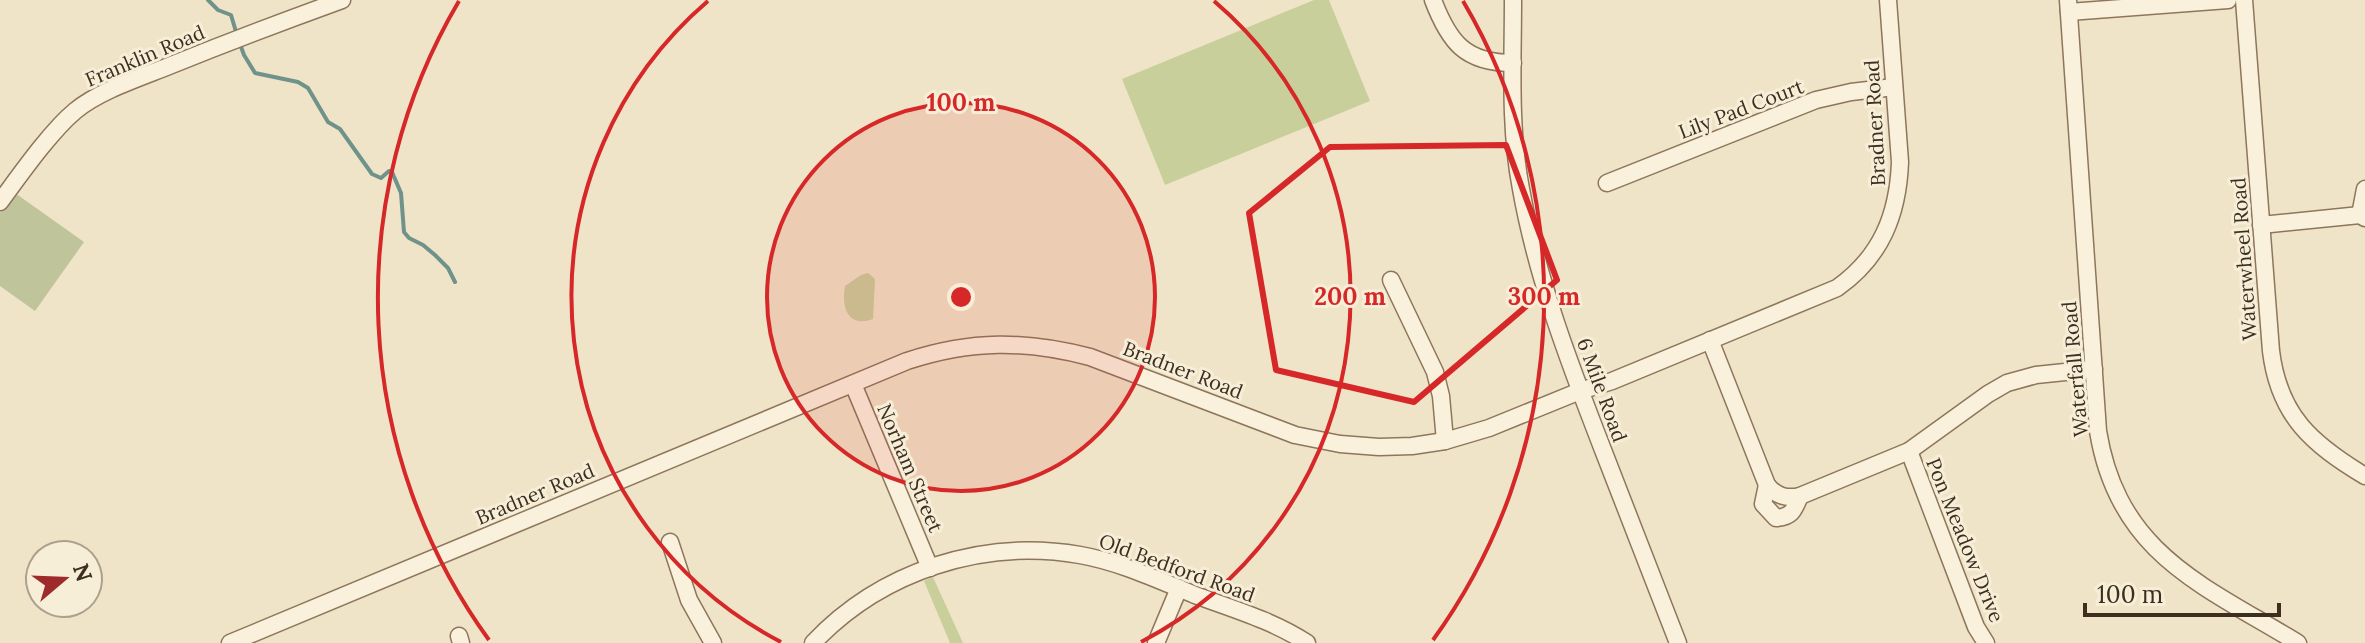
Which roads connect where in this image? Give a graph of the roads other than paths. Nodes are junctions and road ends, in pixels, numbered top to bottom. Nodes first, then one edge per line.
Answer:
1 (342, 0) edge
2 (1433, 0) edge
3 (1513, 0) edge
4 (1888, 0) edge
5 (2228, 0) edge
6 (2244, 0) edge
7 (2068, 6) edge
8 (1513, 63) junction
9 (1894, 87) junction
10 (1607, 183) dead end
11 (2365, 189) edge
12 (0, 202) edge
13 (2362, 217) edge
14 (2261, 225) junction
15 (1391, 280) dead end
16 (1710, 340) junction
17 (2094, 369) junction
18 (853, 384) junction
19 (1580, 391) junction
20 (1445, 441) junction
21 (1909, 451) junction
22 (2365, 476) edge
23 (670, 542) dead end
24 (930, 568) junction
25 (1179, 588) junction
26 (230, 643) edge
27 (713, 643) edge
28 (813, 643) edge
29 (1156, 643) edge
30 (1307, 643) edge
31 (1678, 643) edge
32 (1986, 643) edge
33 (2298, 643) edge

1 - 12 street, Franklin Road
2 - 8 street
3 - 8 street, 6 Mile Road
4 - 9 street, Bradner Road
5 - 7 street
6 - 14 street, Waterwheel Road
7 - 17 street, Waterfall Road
8 - 19 street, 6 Mile Road
9 - 10 street, Lily Pad Court
9 - 16 street, Bradner Road
11 - 13 street
13 - 14 street
14 - 22 street, Waterwheel Road
15 - 20 street
16 - 19 street, Bradner Road
16 - 21 street
17 - 21 street
17 - 33 street, Waterfall Road
18 - 20 street, Bradner Road
18 - 24 street, Norham Street
18 - 26 street, Bradner Road
19 - 20 street, Bradner Road
19 - 31 street, 6 Mile Road
21 - 32 street, Pon Meadow Drive
23 - 27 street
24 - 25 street, Old Bedford Road
24 - 28 street, Old Bedford Road
25 - 29 street
25 - 30 street, Old Bedford Road

